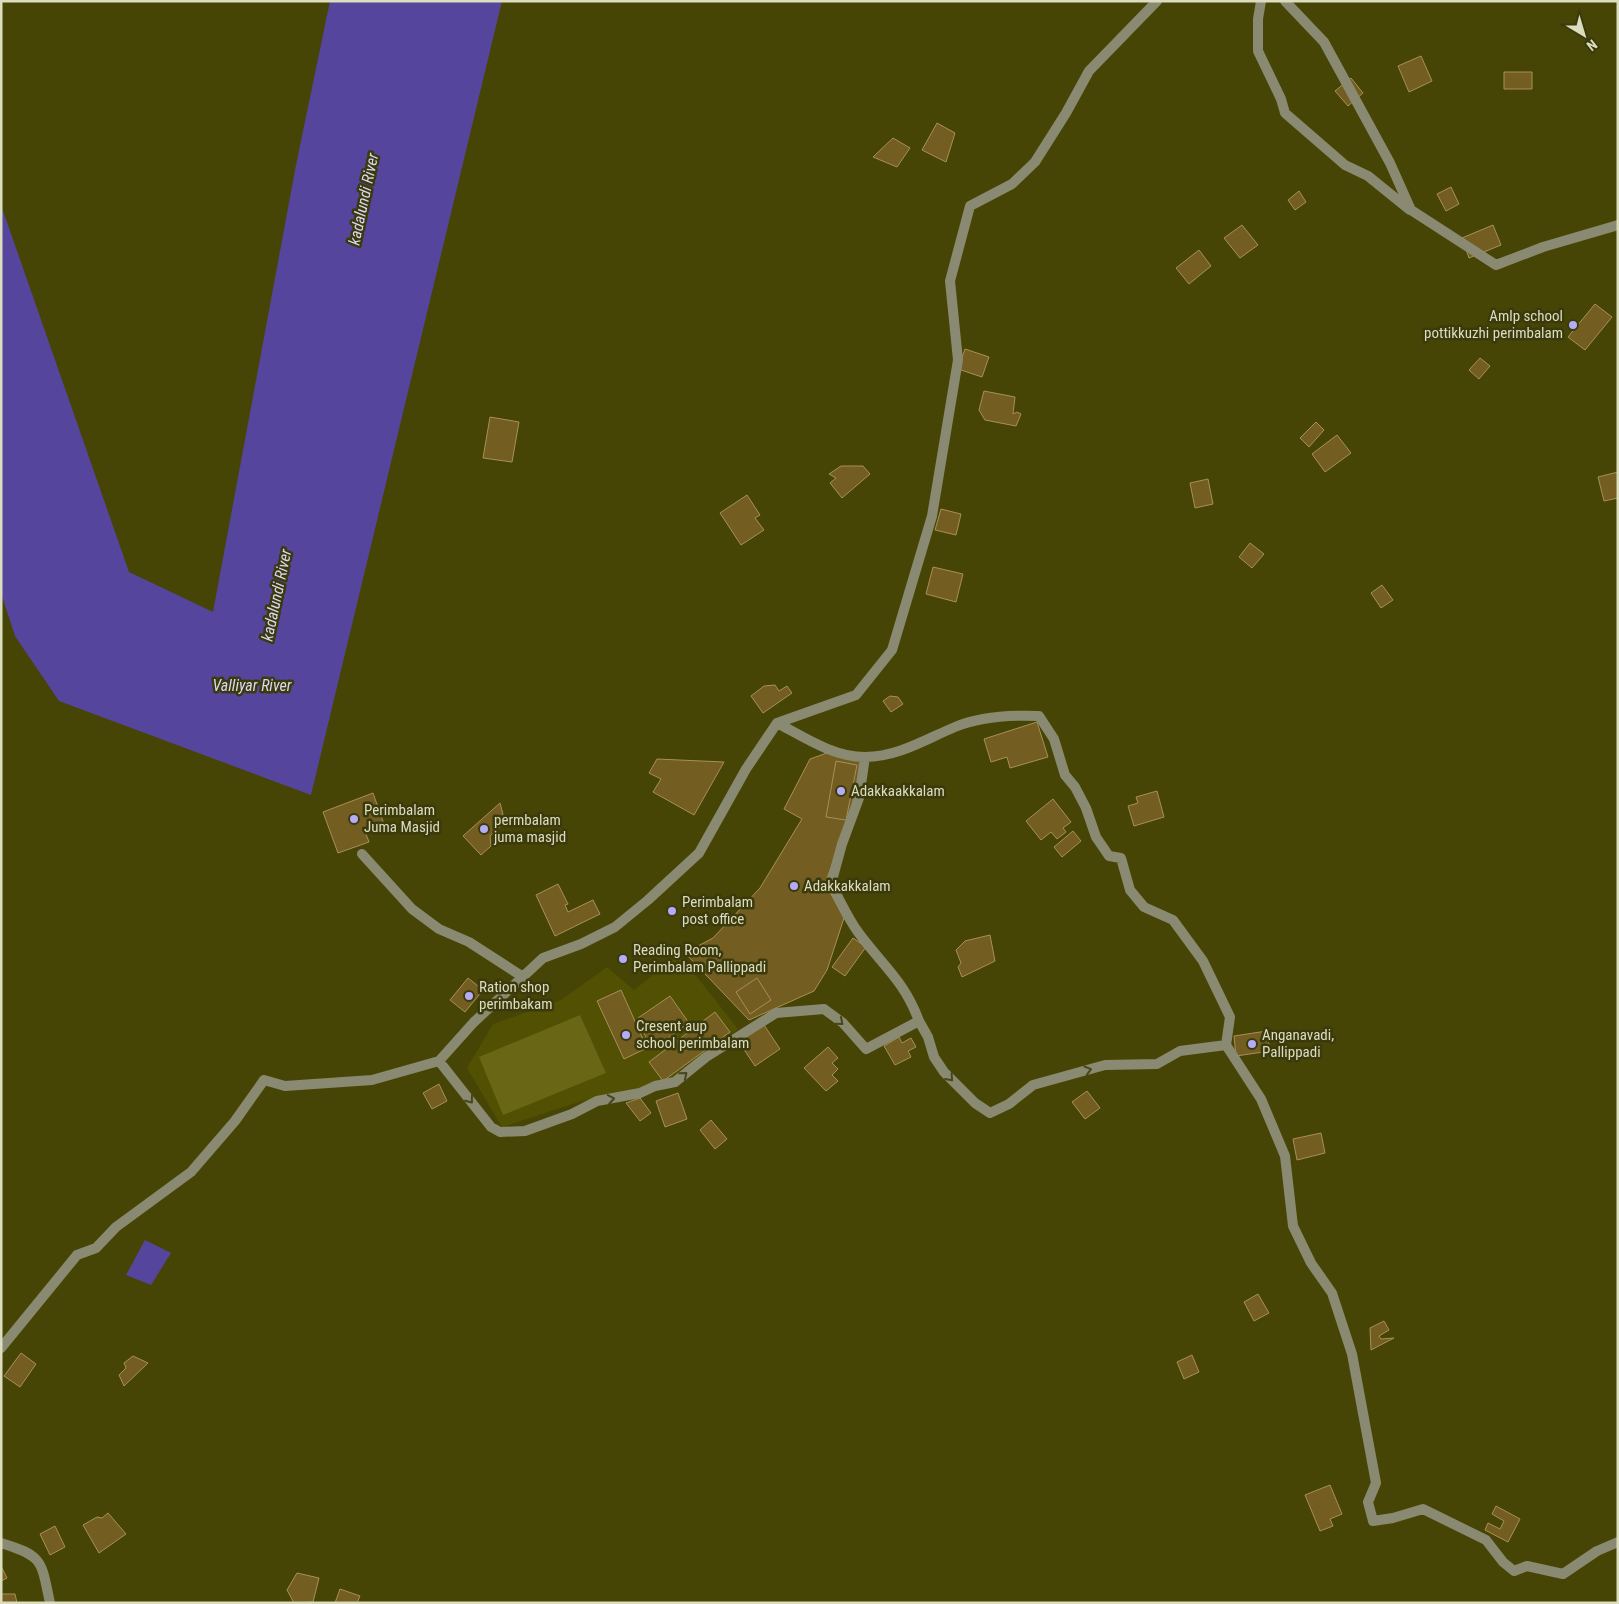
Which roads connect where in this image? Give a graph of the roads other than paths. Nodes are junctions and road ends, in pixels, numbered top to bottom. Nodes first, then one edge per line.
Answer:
1 (1157, 1) edge
2 (1261, 1) edge
3 (1285, 1) edge
4 (1411, 210) junction
5 (1618, 225) edge
6 (777, 722) junction
7 (865, 757) junction
8 (362, 854) dead end
9 (522, 977) junction
10 (919, 1021) junction
11 (1226, 1045) junction
12 (439, 1061) junction
13 (1, 1348) edge
14 (1618, 1542) edge
15 (1, 1543) edge
16 (50, 1603) edge

1 - 6 street
2 - 4 street
3 - 4 street
4 - 5 street
6 - 7 street
6 - 9 street
7 - 10 street
7 - 11 street
8 - 9 street
9 - 12 street
10 -> 11 street
12 -> 10 street
11 - 14 street
12 - 13 street
15 - 16 street

